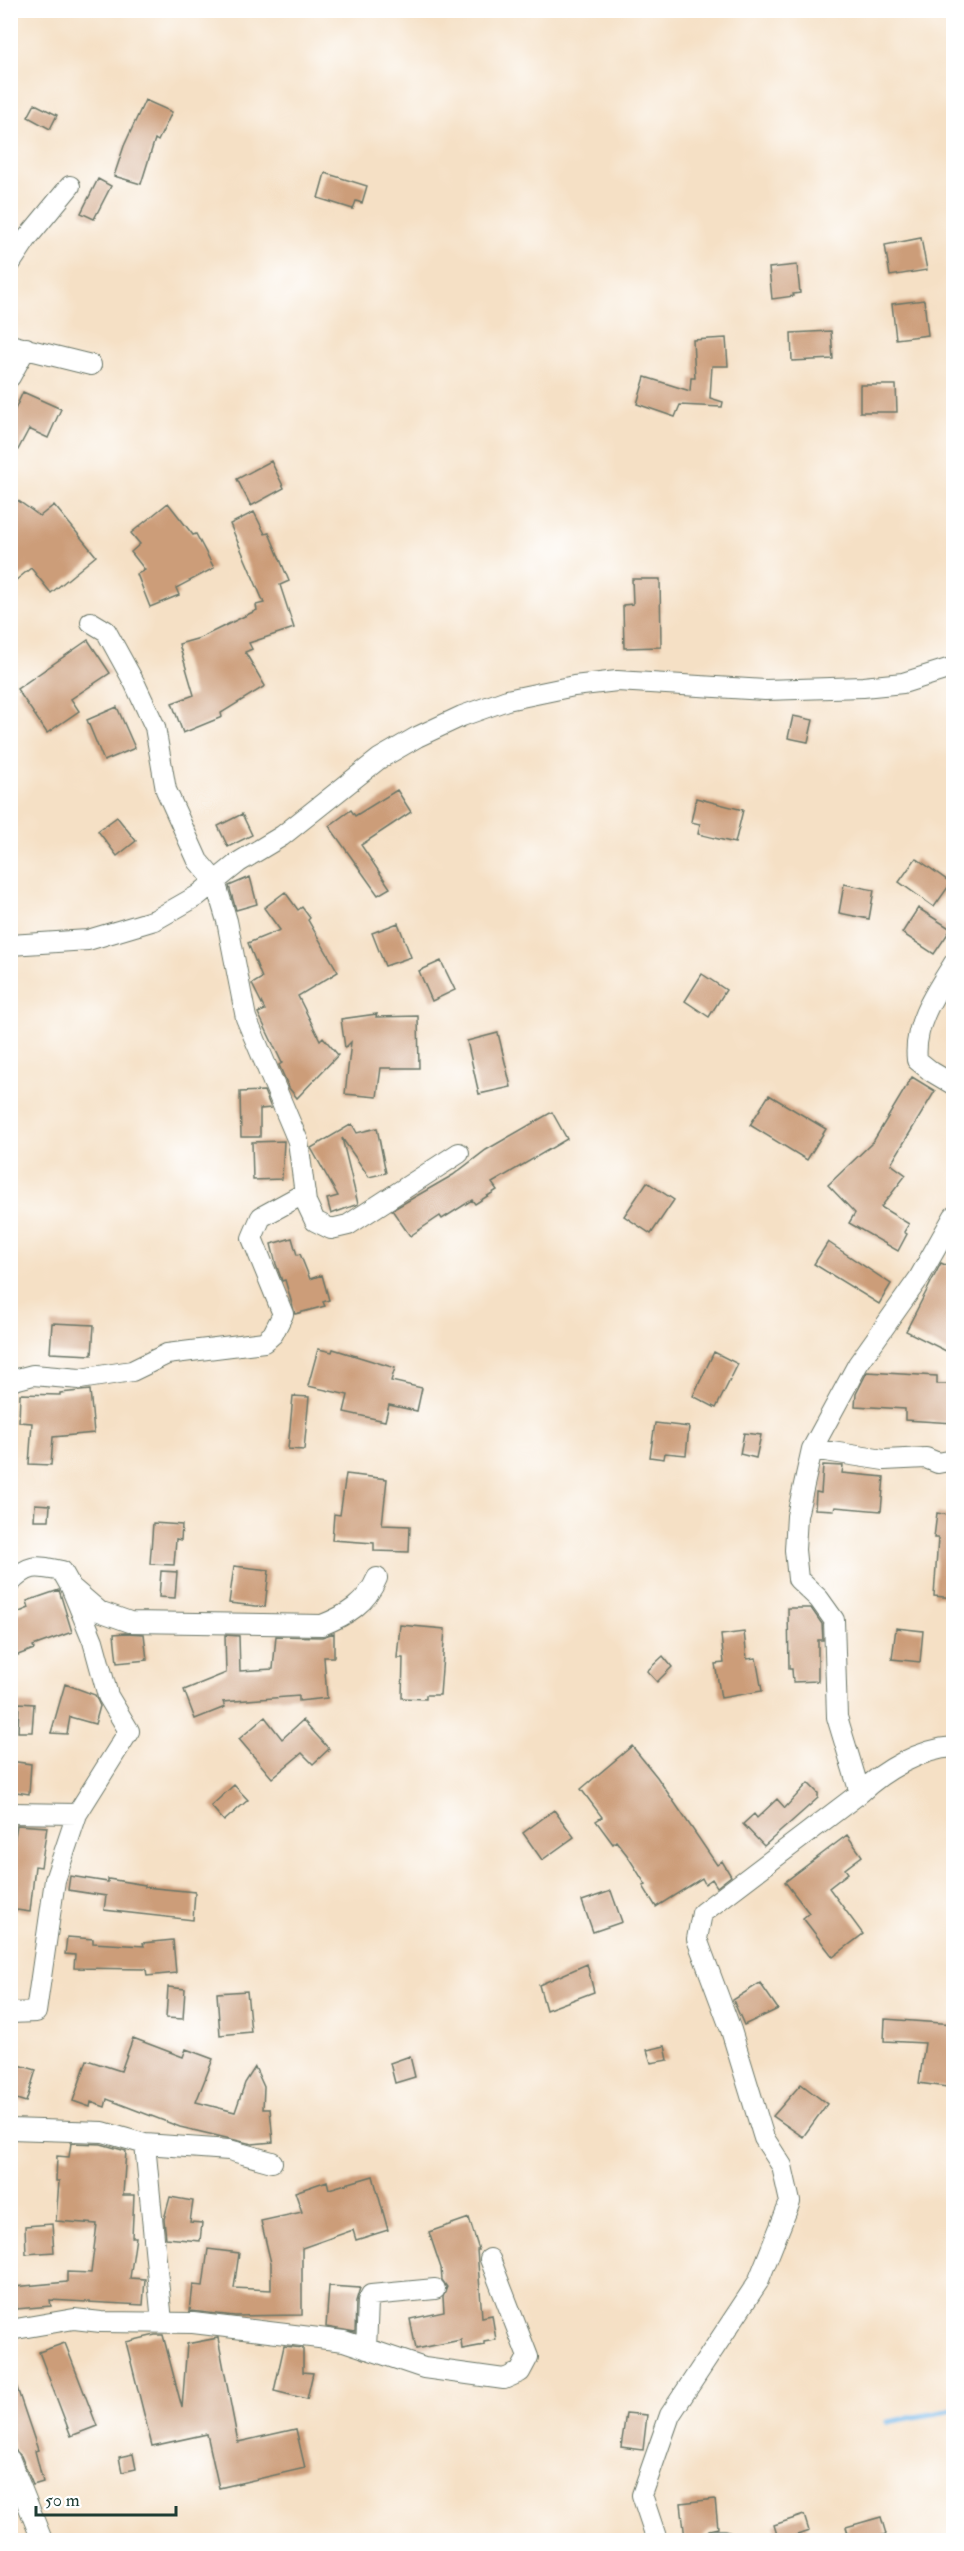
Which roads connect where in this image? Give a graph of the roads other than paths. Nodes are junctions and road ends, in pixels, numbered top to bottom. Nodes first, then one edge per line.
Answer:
1 (70, 186) dead end
2 (10, 264) edge
3 (18, 346) edge
4 (91, 365) dead end
5 (10, 377) edge
6 (91, 622) dead end
7 (954, 668) edge
8 (215, 881) junction
9 (10, 945) edge
10 (954, 963) edge
11 (954, 1084) edge
12 (459, 1153) dead end
13 (305, 1194) junction
14 (954, 1216) edge
15 (10, 1381) edge
16 (812, 1449) junction
17 (954, 1460) edge
18 (377, 1578) dead end
19 (10, 1583) edge
20 (71, 1587) junction
21 (954, 1747) edge
22 (860, 1794) junction
23 (10, 1813) edge
24 (76, 1814) junction
25 (10, 2013) edge
26 (10, 2129) edge
27 (145, 2144) junction
28 (272, 2162) dead end
29 (490, 2259) dead end
30 (435, 2289) dead end
31 (162, 2322) junction
32 (10, 2330) edge
33 (366, 2349) junction
34 (10, 2460) edge
35 (42, 2541) edge
36 (657, 2541) edge
37 (716, 2541) edge
38 (724, 2541) edge

1 - 2 street
3 - 4 street
3 - 5 street
6 - 8 street
7 - 8 street
8 - 9 street
8 - 13 street
10 - 11 street
12 - 13 street
13 - 15 street
14 - 16 street
16 - 17 street
16 - 22 street
18 - 20 street
19 - 20 street
20 - 24 street
21 - 22 street
22 - 36 street
23 - 24 street
24 - 25 street
26 - 27 street
27 - 28 street
27 - 31 street
29 - 33 street
30 - 33 street
31 - 32 street
31 - 33 street
34 - 35 street
37 - 38 street

